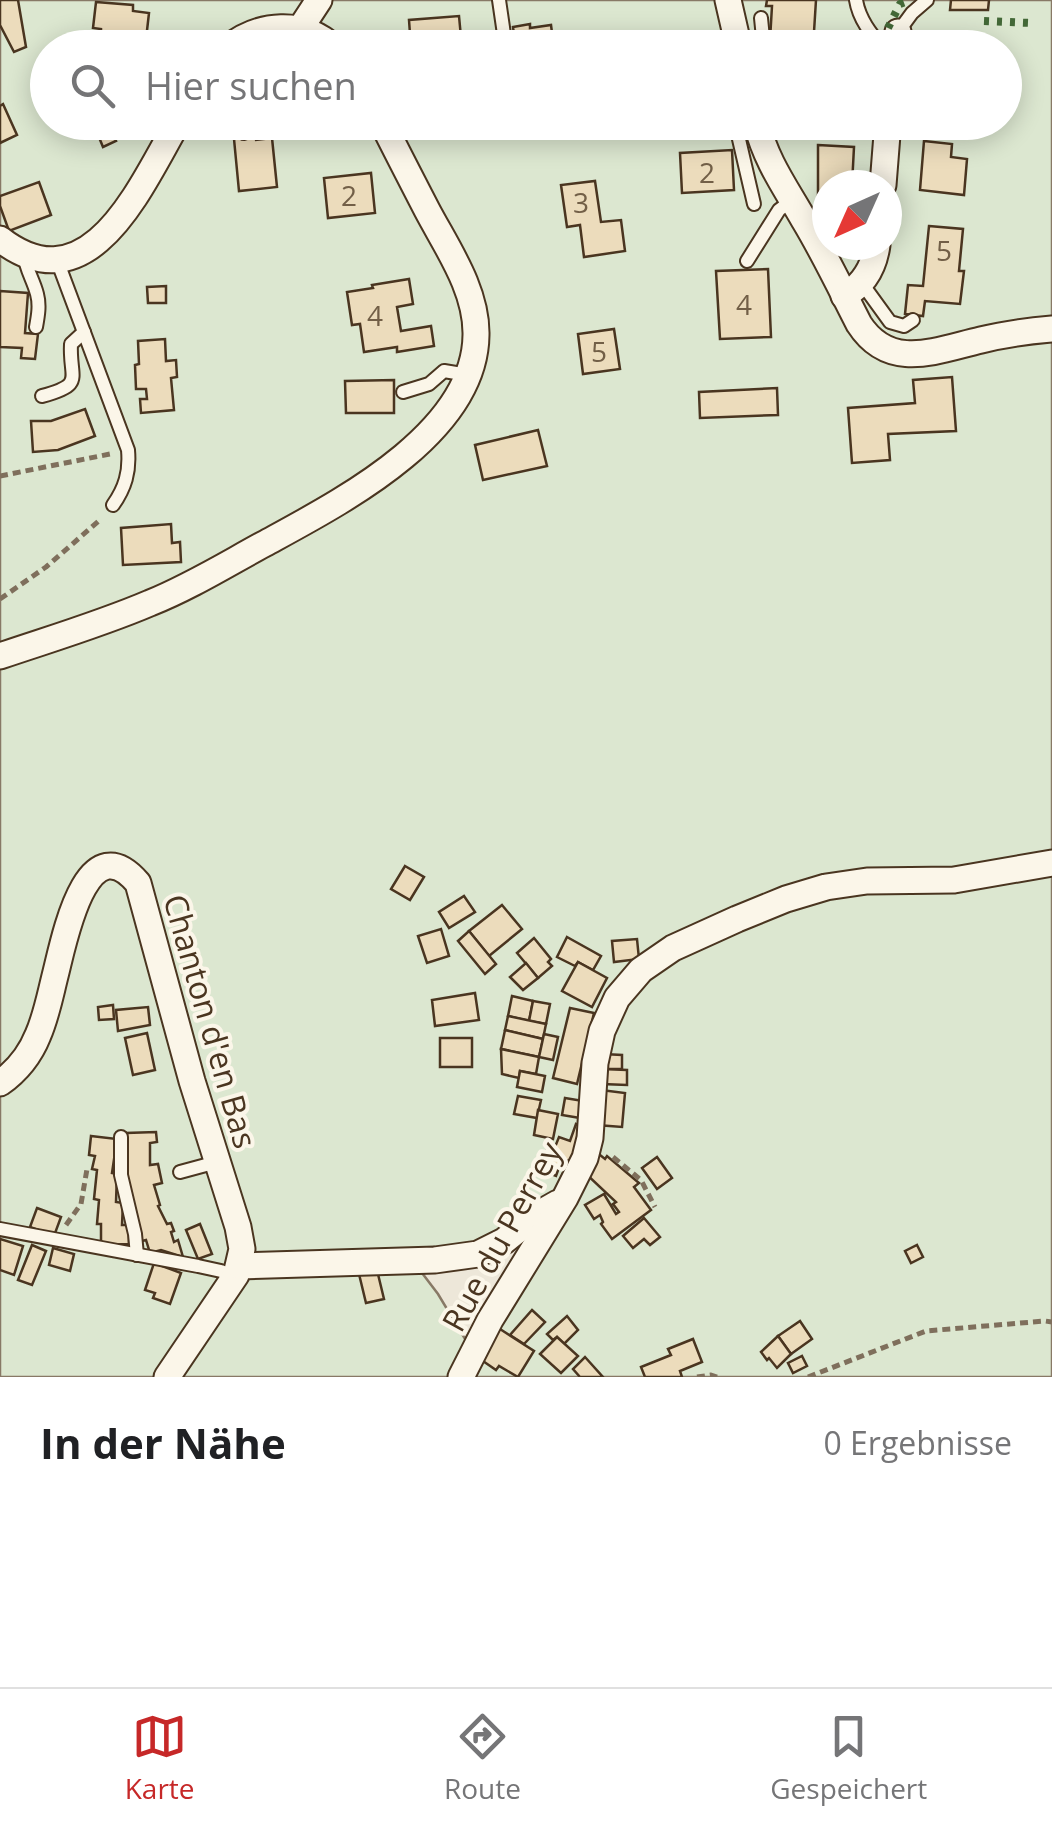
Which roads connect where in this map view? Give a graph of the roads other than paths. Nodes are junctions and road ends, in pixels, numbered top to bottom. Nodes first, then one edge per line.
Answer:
1 (319, 0) edge
2 (498, 0) edge
3 (728, 0) edge
4 (856, 0) edge
5 (928, 0) edge
6 (761, 18) dead end
7 (264, 30) edge
8 (300, 30) joint
9 (503, 30) edge
10 (735, 30) edge
11 (762, 30) edge
12 (868, 30) edge
13 (900, 30) edge
14 (167, 140) edge
15 (391, 140) edge
16 (739, 140) edge
17 (762, 140) edge
18 (887, 140) edge
19 (884, 170) edge
20 (791, 201) junction
21 (754, 204) dead end
22 (0, 239) edge
23 (24, 254) junction
24 (57, 260) junction
25 (873, 260) edge
26 (746, 261) dead end
27 (852, 289) junction
28 (913, 320) dead end
29 (36, 327) dead end
30 (1052, 329) edge
31 (84, 332) junction
32 (468, 375) junction
33 (404, 392) dead end
34 (42, 396) dead end
35 (113, 506) road end
36 (0, 656) edge
37 (1052, 864) edge
38 (1018, 870) junction
39 (1052, 872) edge
40 (0, 1083) edge
41 (121, 1137) dead end
42 (217, 1162) junction
43 (180, 1172) dead end
44 (563, 1202) junction
45 (0, 1229) edge
46 (137, 1255) junction
47 (237, 1272) junction
48 (167, 1377) edge
49 (461, 1377) edge

1 - 8 street
2 - 9 lane
3 - 10 street
4 - 12 lane
5 - 13 lane
6 - 11 lane
7 - 8 street
14 - 24 street
15 - 32 street
16 - 21 lane
17 - 20 street
18 - 19 street
20 - 26 lane
20 - 27 street
22 - 23 street
23 - 24 street
23 - 29 lane
24 - 31 lane
25 - 27 street
27 - 28 lane
27 - 30 street
31 - 34 lane
31 - 35 lane
32 - 33 lane
32 - 36 street
37 - 38 street, Rue du Perrey
38 - 39 street
38 - 44 street, Rue du Perrey
40 - 42 street, Chanton d'en Bas
41 - 46 lane
42 - 43 lane
42 - 47 street, Chanton d'en Bas
44 - 47 street
44 - 49 street, Rue du Perrey
45 - 46 lane
46 - 47 lane
47 - 48 street

